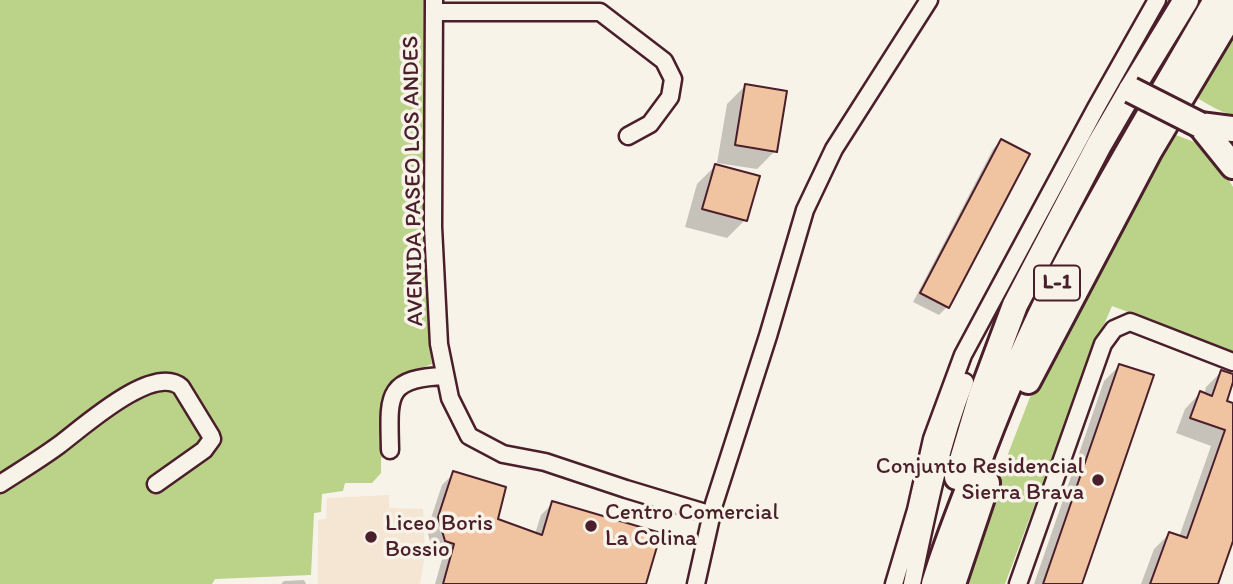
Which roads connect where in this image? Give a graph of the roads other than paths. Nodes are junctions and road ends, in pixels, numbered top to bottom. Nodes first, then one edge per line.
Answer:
1 (929, 0) edge
2 (1157, 0) edge
3 (1168, 0) edge
4 (1186, 0) edge
5 (1216, 0) edge
6 (434, 6) edge
7 (1233, 12) edge
8 (1131, 90) junction
9 (1200, 125) junction
10 (1233, 129) edge
11 (628, 136) dead end
12 (1233, 166) edge
13 (1233, 362) edge
14 (445, 376) junction
15 (390, 450) dead end
16 (0, 484) edge
17 (156, 484) dead end
18 (713, 510) junction
19 (937, 572) edge
20 (696, 584) edge
21 (894, 584) edge
22 (912, 584) edge
23 (953, 584) edge
24 (1018, 584) edge

1 - 18 street
2 - 21 street
3 - 22 street
4 - 8 main road, L-1
5 - 19 main road, L-1
6 - 11 street
6 - 14 street, AVENIDA PASEO LOS ANDES
7 - 23 main road, L-1
8 - 9 main road, bridge
8 - 19 main road, L-1
9 - 10 main road
9 - 12 main road
13 - 24 street
14 - 15 street
14 - 18 street, AVENIDA PASEO LOS ANDES
16 - 17 street
18 - 20 street

